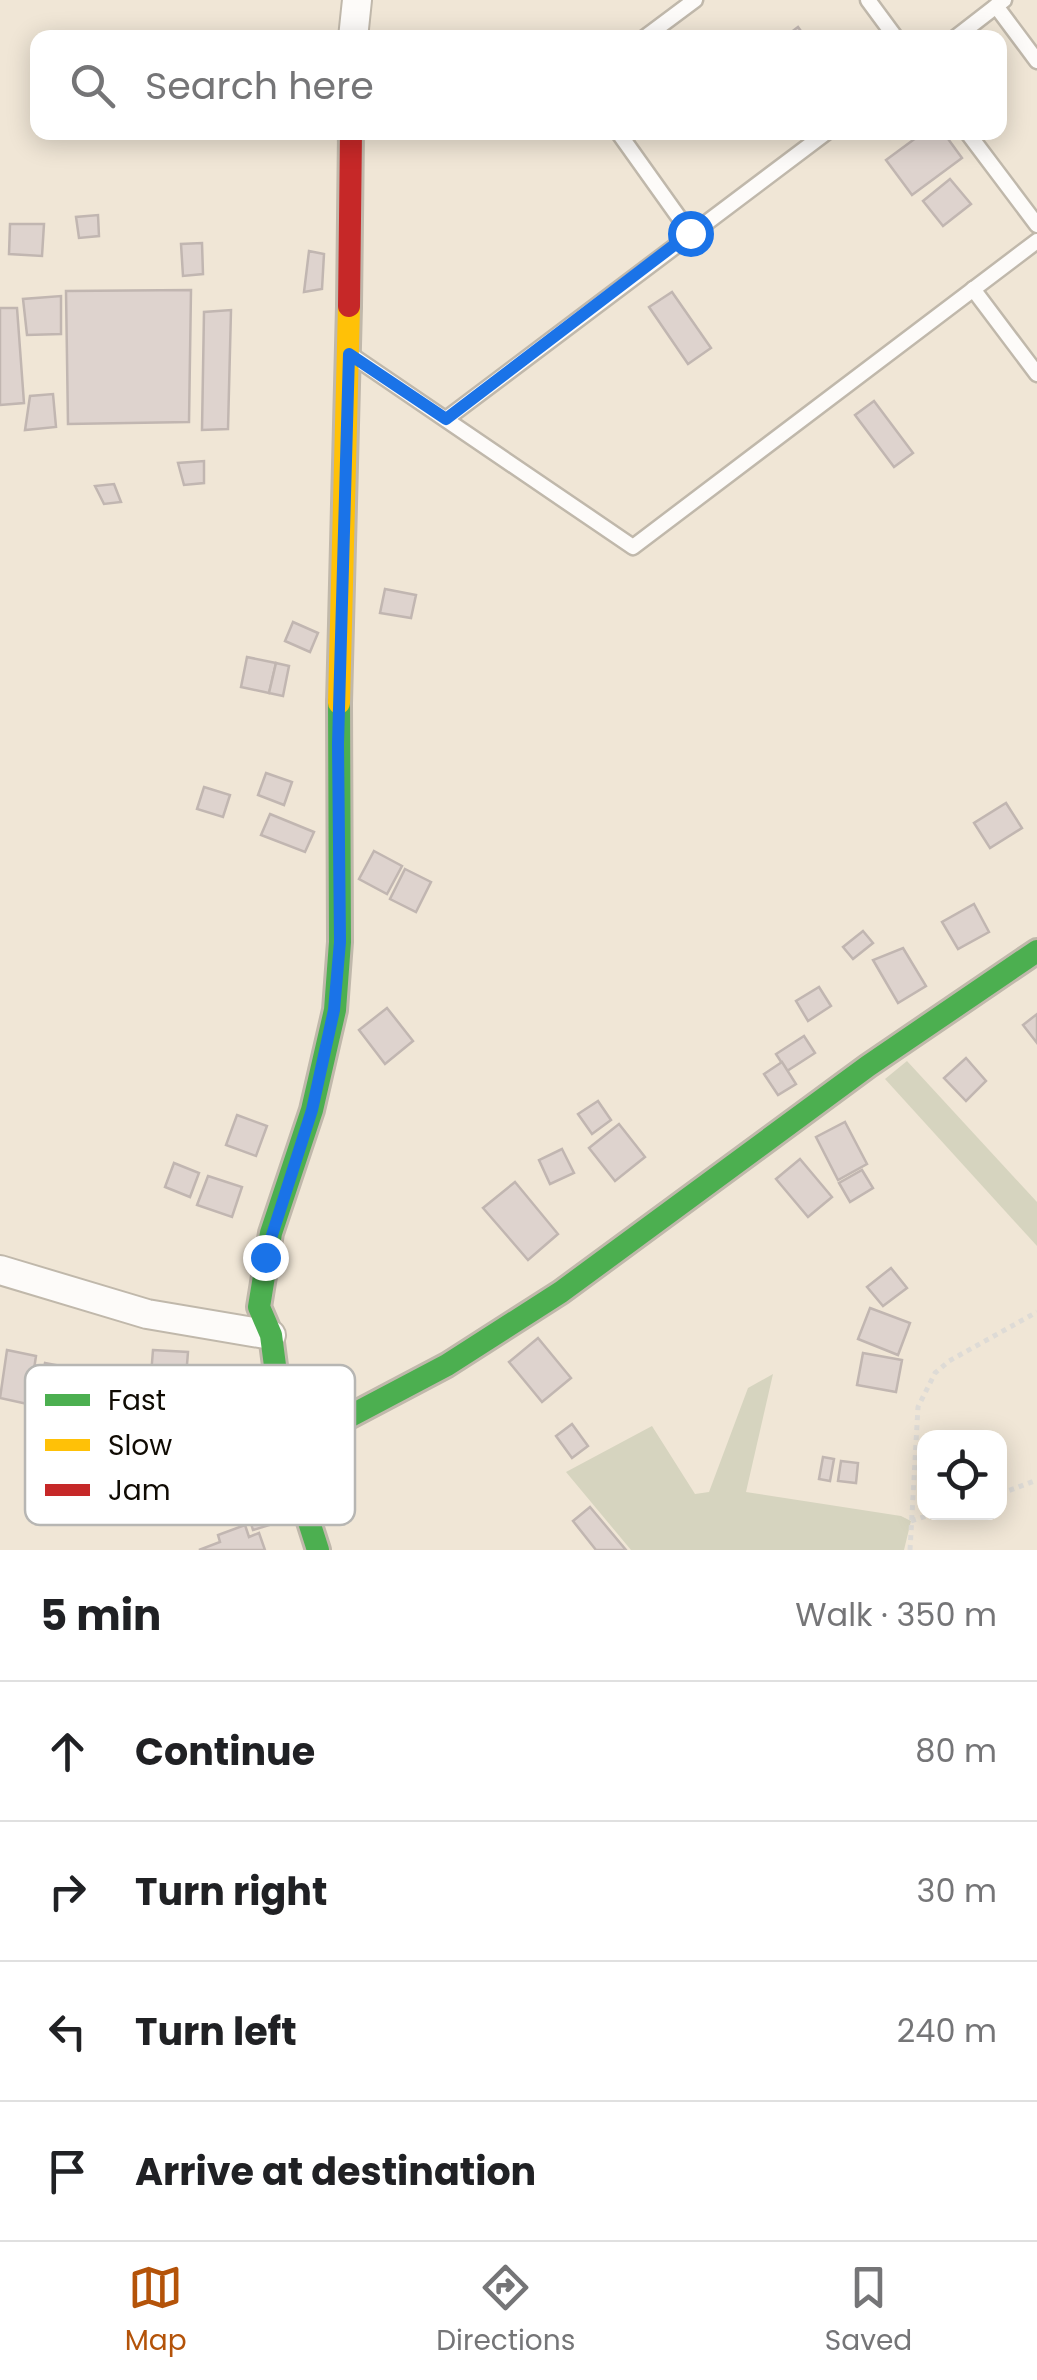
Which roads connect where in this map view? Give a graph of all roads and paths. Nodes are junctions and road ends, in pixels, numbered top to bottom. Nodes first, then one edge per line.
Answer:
1 (357, 0) edge
2 (694, 0) edge
3 (868, 0) edge
4 (1000, 3) edge
5 (354, 30) edge
6 (655, 30) edge
7 (890, 30) edge
8 (965, 30) edge
9 (1037, 61) edge
10 (351, 140) edge
11 (624, 140) edge
12 (816, 140) edge
13 (973, 140) edge
14 (1037, 225) edge
15 (690, 233) junction
16 (1037, 240) edge
17 (973, 290) junction
18 (349, 354) junction
19 (1037, 374) edge
20 (446, 419) junction
21 (1037, 951) edge
22 (0, 1270) edge
23 (1037, 1312) edge
24 (271, 1335) junction
25 (275, 1365) edge
26 (355, 1414) edge
27 (1037, 1480) edge
28 (1007, 1491) edge
29 (917, 1519) edge
30 (912, 1521) junction
31 (308, 1525) edge
32 (318, 1550) edge
33 (910, 1550) edge

1 - 5 street
2 - 6 lane
3 - 7 lane
4 - 8 lane
4 - 9 lane
10 - 18 street
11 - 15 lane
12 - 15 lane
13 - 14 lane
15 - 20 lane
16 - 17 lane
17 - 19 lane
17 - 20 lane
18 - 20 lane
18 - 24 street
21 - 26 street
22 - 24 street
23 - 30 path
24 - 25 street
27 - 28 path
29 - 30 path
30 - 33 path
31 - 32 street

